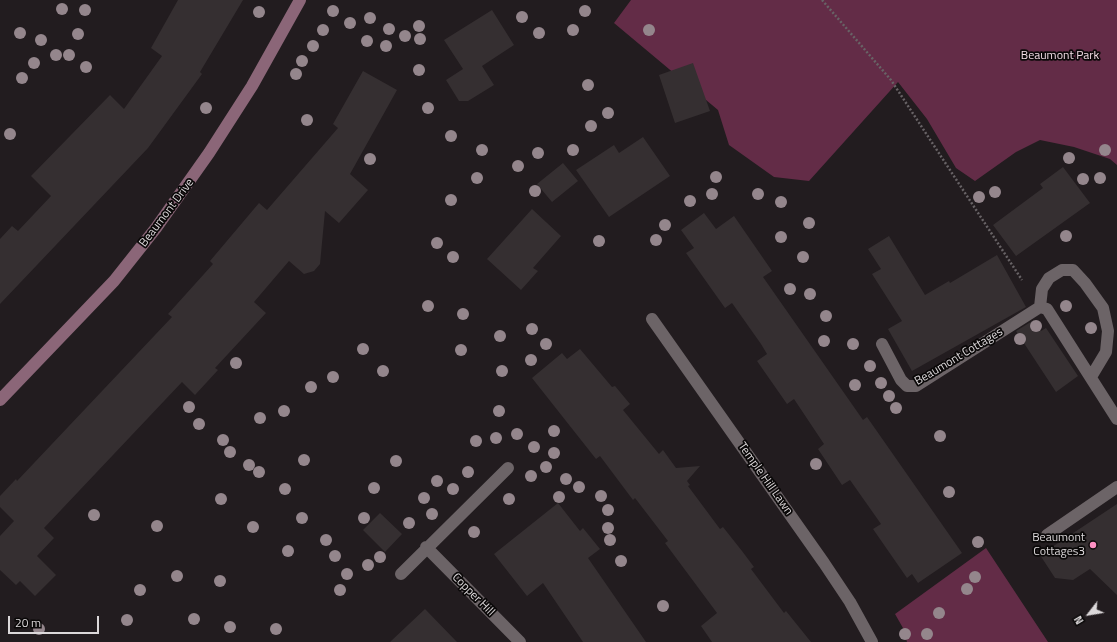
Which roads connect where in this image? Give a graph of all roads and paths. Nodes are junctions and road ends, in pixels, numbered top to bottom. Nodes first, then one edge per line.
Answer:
1 (300, 0) edge
2 (822, 0) edge
3 (1040, 307) junction
4 (652, 319) dead end
5 (882, 344) dead end
6 (1091, 377) junction
7 (0, 400) edge
8 (1117, 419) edge
9 (508, 468) dead end
10 (1117, 487) edge
11 (1047, 535) dead end
12 (426, 547) junction
13 (401, 574) dead end
14 (520, 642) edge
15 (872, 642) edge

1 - 7 street, Beaumont Drive
2 - 3 path
3 - 5 street, Beaumont Cottages
3 - 6 street
3 - 6 street
4 - 15 street, Temple Hill Lawn
6 - 8 street
9 - 12 street
10 - 11 street
12 - 13 street
12 - 14 street, Copper Hill

